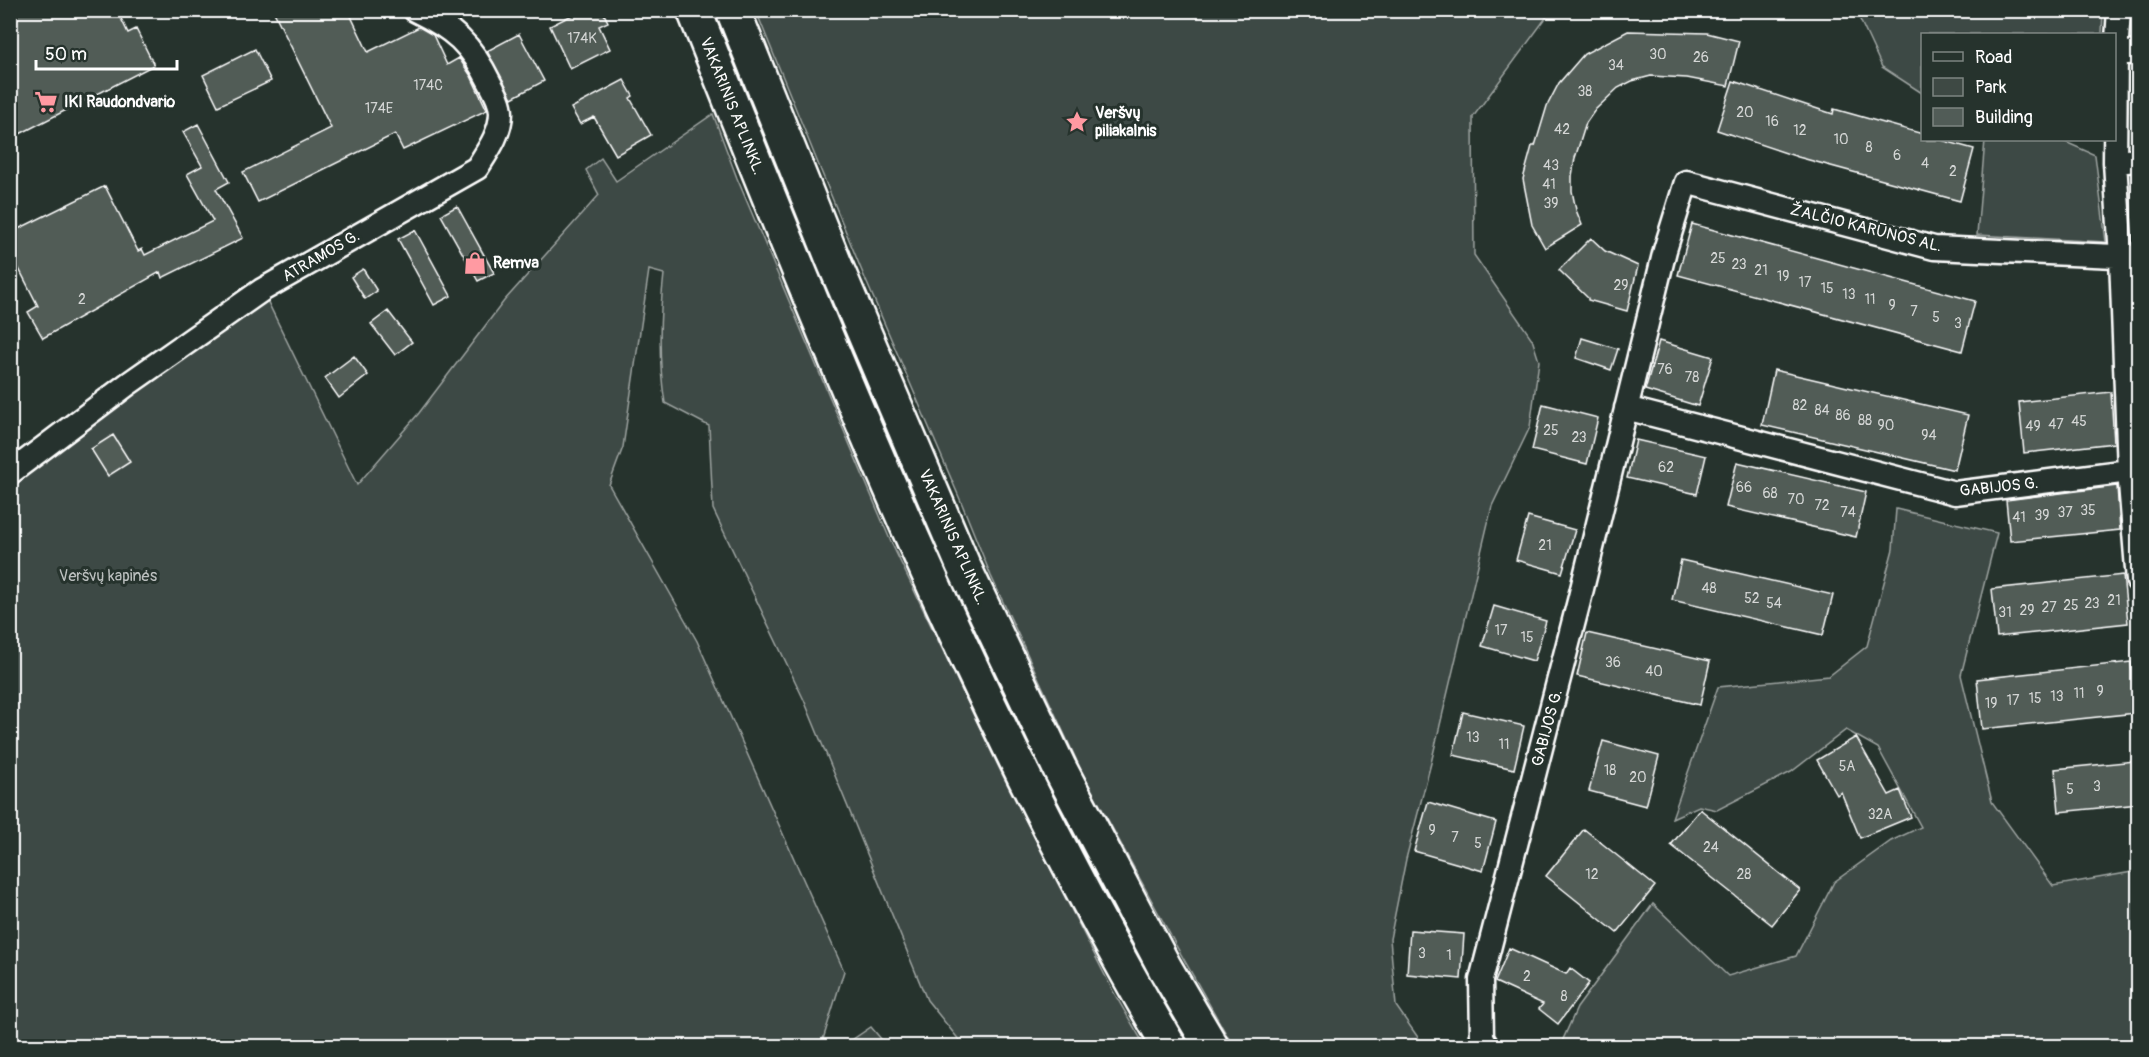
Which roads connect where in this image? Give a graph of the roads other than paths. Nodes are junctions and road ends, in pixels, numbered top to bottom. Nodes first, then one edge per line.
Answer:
1 (415, 10) edge
2 (694, 10) edge
3 (733, 10) edge
4 (2119, 10) edge
5 (2139, 52) edge
6 (2116, 54) joint
7 (2115, 141) edge
8 (2139, 160) edge
9 (2115, 162) junction
10 (1686, 182) joint
11 (2130, 257) edge
12 (1626, 408) junction
13 (2129, 471) junction
14 (10, 473) edge
15 (2139, 581) edge
16 (1169, 1047) edge
17 (1211, 1047) edge
18 (1487, 1047) edge

1 - 14 street, ATRAMOS G.
2 - 16 highway, VAKARINIS APLINKL.
3 - 17 highway, VAKARINIS APLINKL.
4 - 6 street
5 - 6 street
7 - 9 street
8 - 9 street
9 - 11 street
10 - 11 street, ŽALČIO KARŪNOS AL.
10 - 12 street, GABIJOS G.
11 - 13 street
12 - 13 street, GABIJOS G.
12 - 18 street, GABIJOS G.
13 - 15 street

